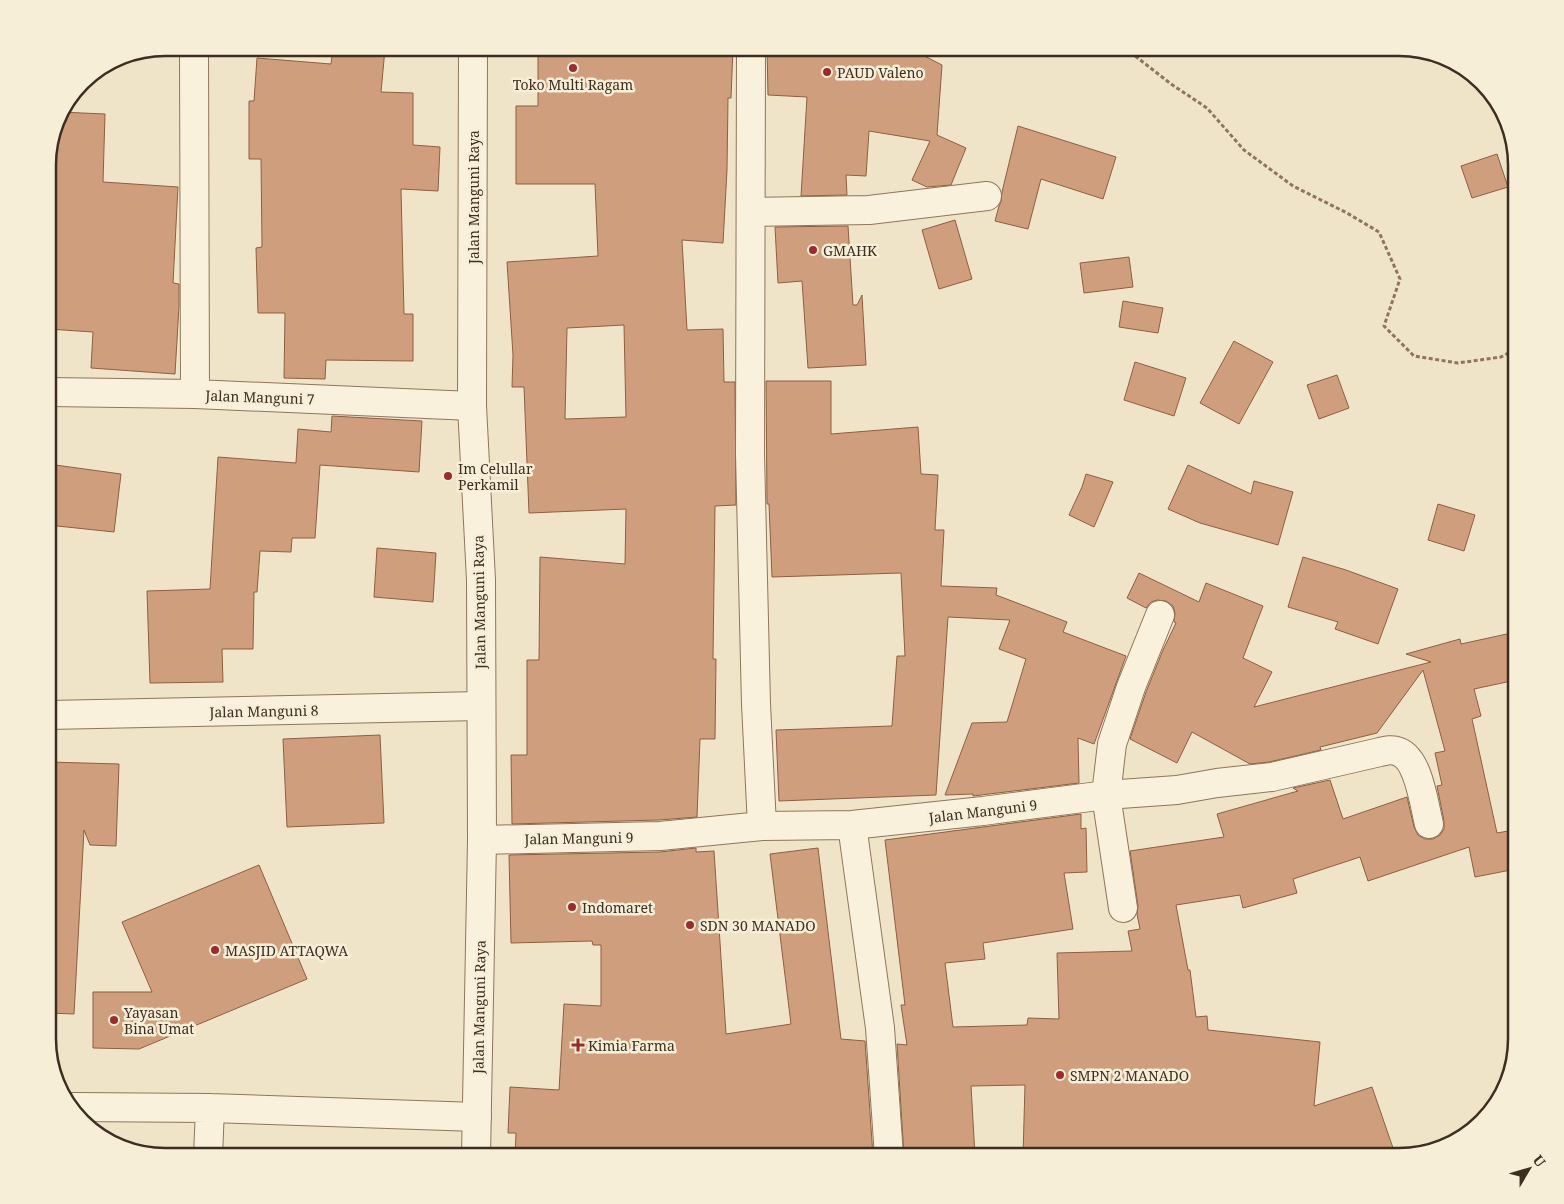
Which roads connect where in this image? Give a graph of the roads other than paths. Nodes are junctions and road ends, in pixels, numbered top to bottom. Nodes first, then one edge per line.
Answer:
1 (194, 56) edge
2 (473, 56) edge
3 (751, 56) edge
4 (987, 196) dead end
5 (751, 212) junction
6 (56, 392) edge
7 (195, 394) junction
8 (472, 406) junction
9 (1160, 615) dead end
10 (481, 706) junction
11 (56, 716) edge
12 (1106, 795) junction
13 (1429, 824) dead end
14 (852, 825) junction
15 (762, 826) junction
16 (482, 840) junction
17 (1123, 908) dead end
18 (81, 1107) edge
19 (210, 1108) junction
20 (477, 1117) junction
21 (208, 1148) edge
22 (476, 1148) edge
23 (888, 1148) edge

1 - 7 street
2 - 8 street, Jalan Manguni Raya
3 - 5 street
4 - 5 street
5 - 15 street
6 - 7 street, Jalan Manguni 7
7 - 8 street, Jalan Manguni 7
8 - 10 street, Jalan Manguni Raya
9 - 12 street
10 - 11 street, Jalan Manguni 8
10 - 16 street, Jalan Manguni Raya
12 - 13 street, Jalan Manguni 9
12 - 14 street, Jalan Manguni 9
12 - 17 street
14 - 15 street, Jalan Manguni 9
14 - 23 street
15 - 16 street, Jalan Manguni 9
16 - 20 street, Jalan Manguni Raya
18 - 19 street
19 - 20 street
19 - 21 street
20 - 22 street, Jalan Manguni Raya

